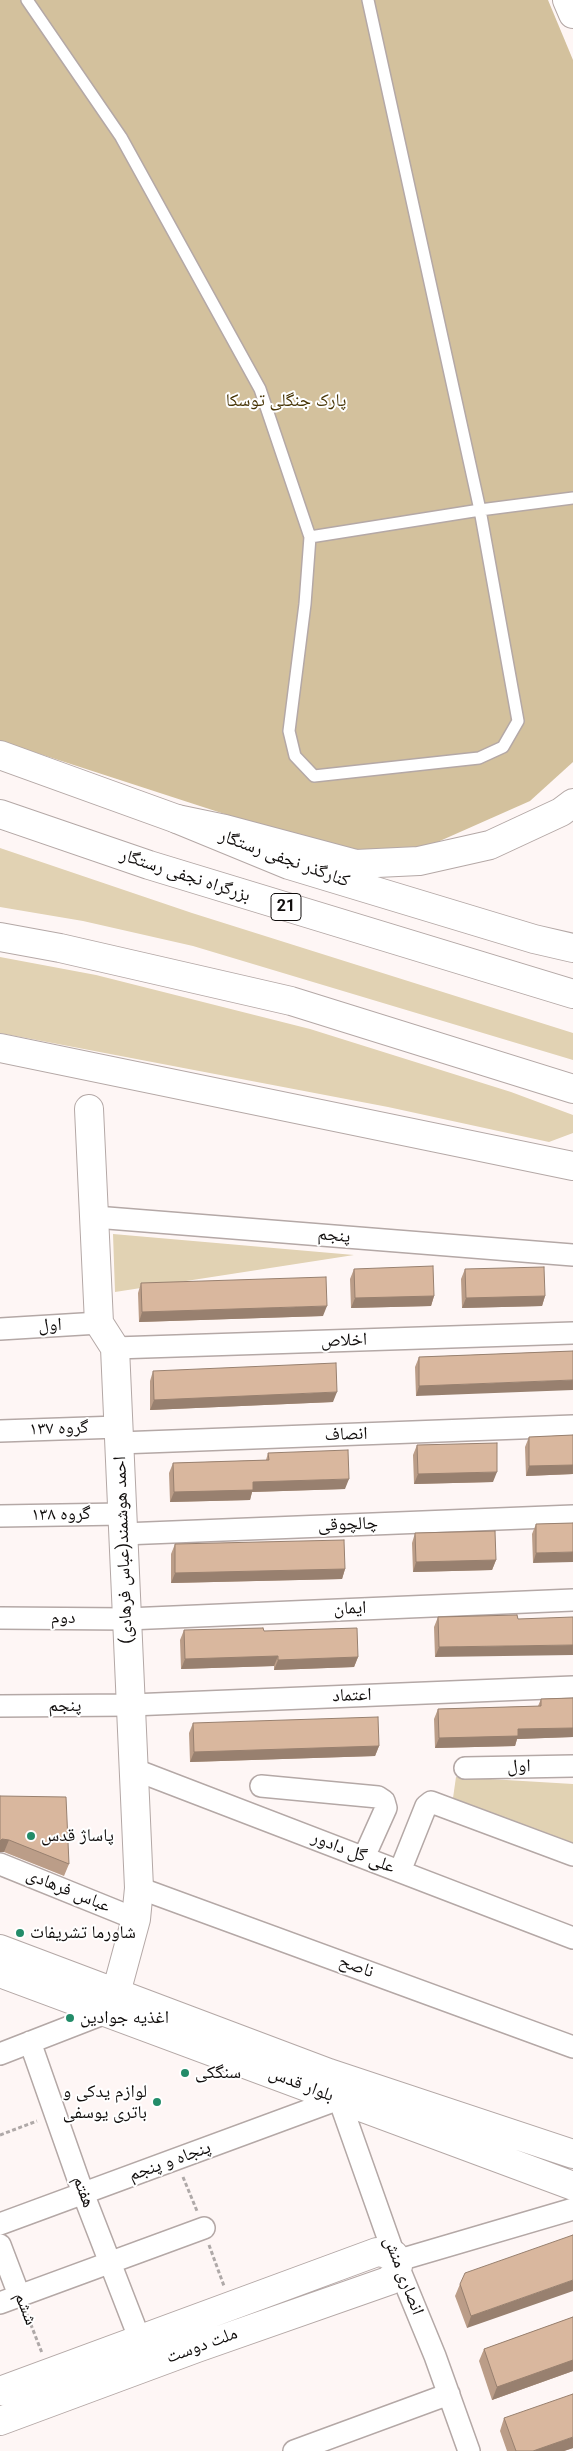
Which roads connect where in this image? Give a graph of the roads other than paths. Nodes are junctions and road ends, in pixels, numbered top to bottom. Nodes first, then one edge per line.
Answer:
1 (27, 0) edge
2 (368, 0) edge
3 (567, 0) edge
4 (573, 14) edge
5 (573, 498) edge
6 (480, 510) junction
7 (310, 537) junction
8 (0, 755) edge
9 (573, 803) edge
10 (0, 814) edge
11 (177, 819) junction
12 (0, 937) edge
13 (573, 948) edge
14 (573, 994) edge
15 (0, 1048) edge
16 (573, 1089) edge
17 (89, 1108) dead end
18 (573, 1166) edge
19 (95, 1217) junction
20 (573, 1255) edge
21 (99, 1323) junction
22 (0, 1329) edge
23 (573, 1333) edge
24 (115, 1348) junction
25 (573, 1426) edge
26 (0, 1431) edge
27 (119, 1435) junction
28 (0, 1516) edge
29 (573, 1516) edge
30 (123, 1524) junction
31 (573, 1600) edge
32 (0, 1618) edge
33 (127, 1619) junction
34 (573, 1688) edge
35 (130, 1705) junction
36 (0, 1706) edge
37 (573, 1766) edge
38 (465, 1768) dead end
39 (133, 1769) junction
40 (261, 1786) dead end
41 (573, 1855) edge
42 (364, 1857) junction
43 (0, 1864) edge
44 (400, 1871) junction
45 (138, 1888) junction
46 (136, 1918) junction
47 (573, 1938) edge
48 (0, 1948) edge
49 (0, 1973) edge
50 (112, 2003) junction
51 (30, 2042) junction
52 (573, 2047) edge
53 (0, 2054) edge
54 (339, 2099) junction
55 (573, 2154) edge
56 (573, 2186) edge
57 (83, 2193) junction
58 (573, 2209) edge
59 (0, 2224) edge
60 (204, 2228) dead end
61 (0, 2245) edge
62 (396, 2261) junction
63 (110, 2263) junction
64 (10, 2299) edge
65 (140, 2340) junction
66 (0, 2391) edge
67 (450, 2394) junction
68 (0, 2420) edge
69 (294, 2451) edge
70 (469, 2451) edge

1 - 7 lane
2 - 6 lane
3 - 4 main road
5 - 6 lane
6 - 7 lane
6 - 7 lane
8 - 11 main road, کنارگذر نجفی رستگار
9 - 11 main road
10 - 14 main road, بزرگراه نجفی رستگار / 21
11 - 13 main road, کنارگذر نجفی رستگار
12 - 16 main road
15 - 18 main road
17 - 19 main road
19 - 20 street, پنجم
19 - 21 main road
21 - 22 street, اول
21 - 24 main road
23 - 24 street, اخلاص
24 - 27 main road, احمد هوشمند(عباس فرهادی)
25 - 27 street, انصاف
26 - 27 street, گروه ۱۳۷
27 - 30 main road, احمد هوشمند(عباس فرهادی)
28 - 30 street, گروه ۱۳۸
29 - 30 street, چالچوقی
30 - 33 main road, احمد هوشمند(عباس فرهادی)
31 - 33 street, ایمان
32 - 33 street, دوم
33 - 35 main road, احمد هوشمند(عباس فرهادی)
34 - 35 street, اعتماد
35 - 36 street, پنجم
35 - 39 main road, احمد هوشمند(عباس فرهادی)
37 - 38 street, اول
39 - 42 street, علی گل دادور
39 - 45 main road, احمد هوشمند(عباس فرهادی)
40 - 42 street
41 - 44 street
42 - 44 street, علی گل دادور
43 - 46 street, عباس فرهادی
44 - 47 street, علی گل دادور
45 - 46 main road, احمد هوشمند(عباس فرهادی)
45 - 52 street, ناصح
46 - 50 main road, احمد هوشمند(عباس فرهادی)
48 - 50 main road, بلوار قدس
49 - 50 main road, بلوار قدس
50 - 51 street
50 - 54 main road, بلوار قدس
50 - 55 main road, بلوار قدس
51 - 53 street
51 - 57 street, هفتم
54 - 56 main road, بلوار قدس
54 - 57 street, پنجاه و پنجم
54 - 62 street, انصاری منش
57 - 59 street, پنجاه و پنجم
57 - 63 street, هفتم
58 - 62 street
60 - 63 street
61 - 64 street, ششم
62 - 65 main road, ملت دوست
62 - 67 street, انصاری منش
62 - 68 main road, ملت دوست
63 - 64 street
63 - 65 street, هفتم
65 - 66 main road, ملت دوست
67 - 69 street
67 - 70 street, انصاری منش

